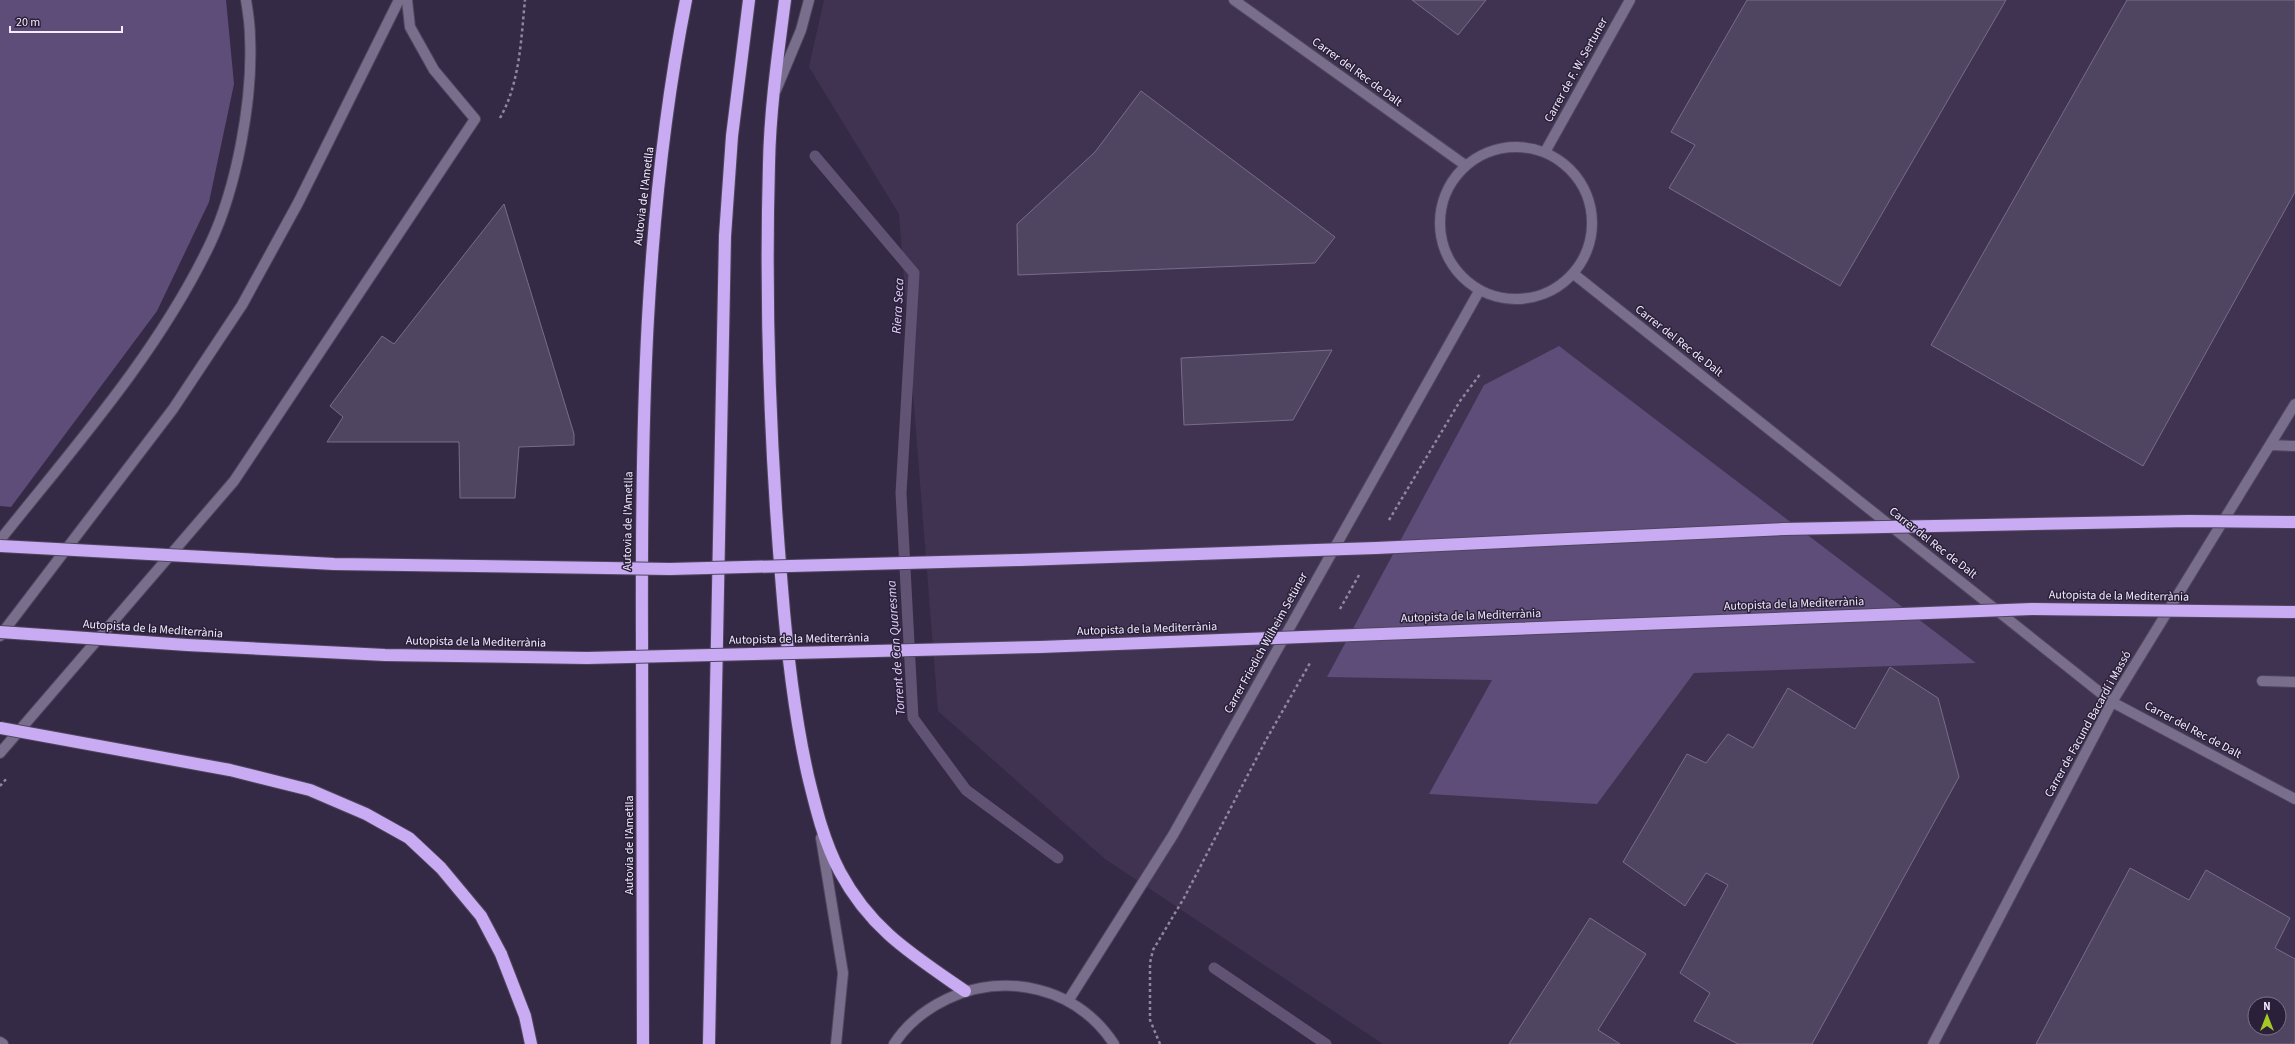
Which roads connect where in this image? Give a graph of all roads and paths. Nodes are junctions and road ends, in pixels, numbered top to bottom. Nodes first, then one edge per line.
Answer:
1 (246, 0) edge
2 (399, 0) edge
3 (407, 0) edge
4 (525, 0) edge
5 (686, 0) edge
6 (749, 0) edge
7 (785, 0) edge
8 (809, 0) edge
9 (1234, 0) edge
10 (1630, 0) edge
11 (773, 97) junction
12 (510, 100) dead end
13 (1545, 152) junction
14 (1465, 165) junction
15 (1575, 275) junction
16 (1478, 293) junction
17 (2295, 404) edge
18 (2270, 445) junction
19 (2295, 446) edge
20 (2295, 522) edge
21 (0, 540) edge
22 (0, 546) edge
23 (2295, 612) edge
24 (0, 632) edge
25 (0, 636) edge
26 (2262, 681) dead end
27 (2295, 682) edge
28 (2112, 702) junction
29 (0, 728) edge
30 (0, 753) edge
31 (2295, 799) edge
32 (818, 818) junction
33 (1184, 898) dead end
34 (965, 991) junction
35 (1068, 1001) junction
36 (0, 1042) edge
37 (3, 1044) edge
38 (531, 1044) edge
39 (643, 1044) edge
40 (709, 1044) edge
41 (836, 1044) edge
42 (894, 1044) edge
43 (1114, 1044) edge
44 (1160, 1044) edge
45 (1933, 1044) edge

1 - 21 street
2 - 25 street
3 - 30 street
4 - 12 path
5 - 39 highway, Autovia de l'Ametlla
6 - 40 highway
7 - 11 highway
8 - 11 street
9 - 14 street, Carrer del Rec de Dalt
10 - 13 street, Carrer de F. W. Sertuner
11 - 32 highway
13 - 14 street
13 - 15 street
14 - 16 street
15 - 16 street
15 - 28 street, Carrer del Rec de Dalt
16 - 35 street, Carrer Friedich Wilheim Setüner
17 - 18 street, Carrer de Facund Bacardí i Massó
18 - 19 street
18 - 28 street, Carrer de Facund Bacardí i Massó
20 - 22 highway, bridge
23 - 24 highway, Autopista de la Mediterrània, bridge
26 - 27 street
28 - 31 street, Carrer del Rec de Dalt
28 - 45 street, Carrer de Facund Bacardí i Massó
29 - 38 highway, bridge
32 - 34 highway
32 - 41 street
33 - 44 path
34 - 35 street
34 - 42 street
35 - 43 street
36 - 37 street

